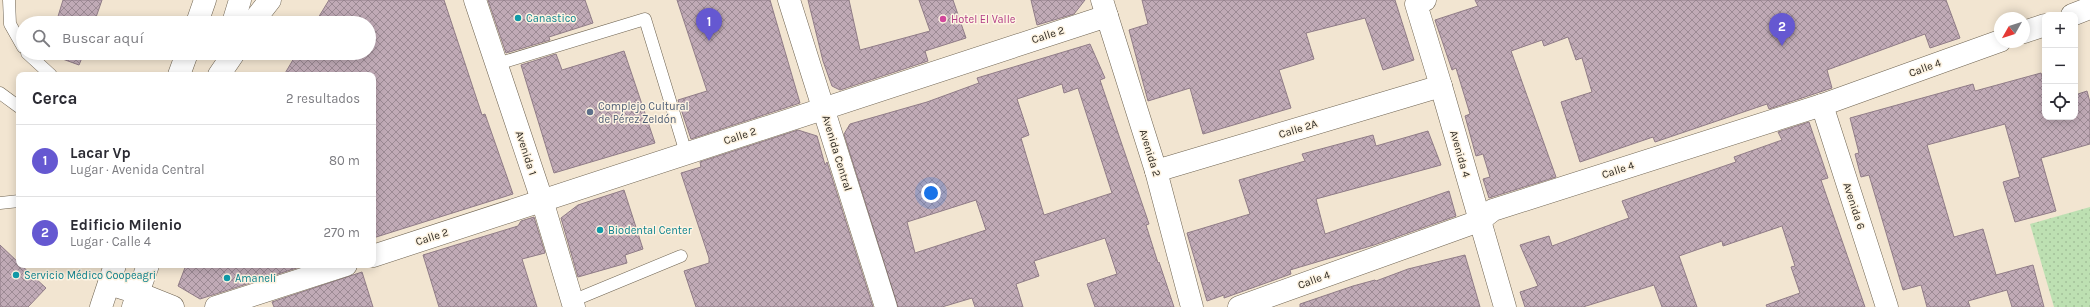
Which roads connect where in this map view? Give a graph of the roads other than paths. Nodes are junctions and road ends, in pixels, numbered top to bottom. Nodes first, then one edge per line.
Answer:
1 (9, 0) edge
2 (205, 0) edge
3 (240, 0) edge
4 (270, 0) edge
5 (474, 0) edge
6 (789, 0) edge
7 (1418, 1) edge
8 (1104, 8) edge
9 (2090, 8) edge
10 (2078, 13) edge
11 (199, 16) edge
12 (235, 16) edge
13 (257, 16) edge
14 (2042, 26) edge
15 (2030, 30) edge
16 (16, 35) edge
17 (1994, 43) edge
18 (35, 60) edge
19 (184, 60) edge
20 (221, 60) edge
21 (229, 60) edge
22 (497, 64) junction
23 (48, 72) edge
24 (180, 72) edge
25 (218, 72) edge
26 (219, 72) edge
27 (1441, 86) junction
28 (0, 93) edge
29 (16, 105) edge
30 (1822, 105) junction
31 (823, 109) junction
32 (686, 153) junction
33 (1156, 171) junction
34 (542, 200) junction
35 (16, 201) edge
36 (0, 203) edge
37 (1479, 221) junction
38 (376, 255) edge
39 (681, 256) dead end
40 (147, 268) edge
41 (338, 268) edge
42 (112, 275) edge
43 (136, 300) edge
44 (252, 302) edge
45 (573, 304) edge
46 (102, 307) edge
47 (173, 307) edge
48 (216, 307) edge
49 (886, 307) edge
50 (1192, 307) edge
51 (1239, 307) edge
52 (1505, 307) edge
53 (1886, 307) edge

1 - 16 lane
2 - 11 main road
3 - 12 main road
4 - 13 main road
5 - 22 main road, Avenida 1
6 - 31 main road, Avenida Central
7 - 27 main road, Avenida 4
8 - 31 main road, Calle 2
8 - 33 main road, Avenida 2
9 - 10 main road
14 - 15 main road
17 - 30 main road, Calle 4
18 - 23 lane
19 - 24 main road
20 - 25 main road
21 - 26 main road
22 - 32 lane
22 - 34 main road, Avenida 1
27 - 33 main road, Calle 2A
27 - 37 main road, Avenida 4
28 - 29 lane
30 - 37 main road, Calle 4
30 - 53 main road, Avenida 6
31 - 32 main road, Calle 2
31 - 49 main road, Avenida Central
32 - 34 main road, Calle 2
33 - 50 main road, Avenida 2
34 - 38 main road, Calle 2
34 - 45 main road, Avenida 1
35 - 36 lane
37 - 51 main road, Calle 4
37 - 52 main road, Avenida 4
39 - 45 lane
40 - 43 main road
41 - 44 main road
42 - 43 main road
42 - 46 main road
43 - 47 main road
44 - 48 main road

